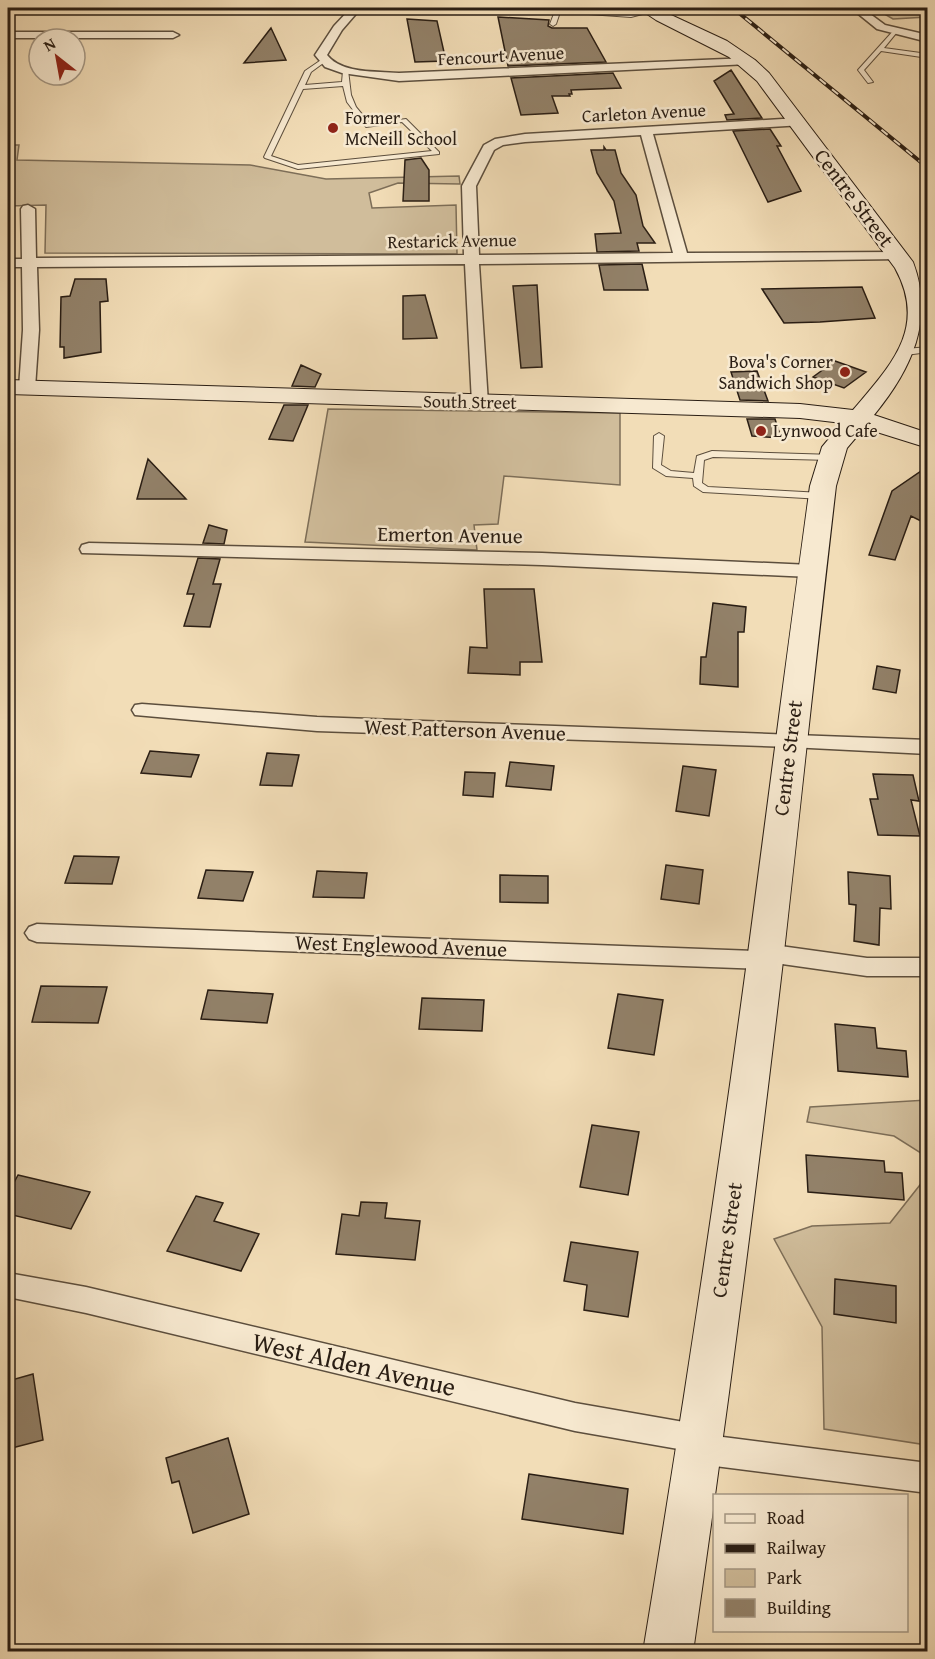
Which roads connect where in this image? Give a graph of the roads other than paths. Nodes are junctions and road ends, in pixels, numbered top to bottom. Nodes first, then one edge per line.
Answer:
1 (356, 8) edge
2 (856, 8) edge
3 (556, 9) edge
4 (648, 9) edge
5 (554, 24) dead end
6 (894, 32) junction
7 (8, 35) edge
8 (173, 35) dead end
9 (927, 39) edge
10 (879, 49) junction
11 (927, 56) edge
12 (324, 60) junction
13 (748, 61) junction
14 (346, 71) junction
15 (870, 82) dead end
16 (344, 84) junction
17 (299, 87) junction
18 (799, 122) junction
19 (646, 130) junction
20 (28, 209) dead end
21 (897, 256) junction
22 (681, 257) junction
23 (472, 261) junction
24 (30, 262) junction
25 (8, 263) edge
26 (917, 351) edge
27 (17, 387) edge
28 (480, 403) junction
29 (859, 418) junction
30 (658, 436) dead end
31 (927, 441) edge
32 (831, 457) junction
33 (698, 476) junction
34 (822, 496) junction
35 (89, 549) dead end
36 (811, 571) junction
37 (142, 710) dead end
38 (790, 740) junction
39 (927, 747) edge
40 (37, 933) dead end
41 (765, 956) junction
42 (927, 967) edge
43 (8, 1285) edge
44 (700, 1444) junction
45 (927, 1478) edge
46 (668, 1652) edge

1 - 12 street
2 - 6 street
3 - 4 lane
3 - 5 lane
4 - 13 main road, Centre Street
6 - 9 street
6 - 10 lane
7 - 8 street
10 - 11 lane
10 - 15 lane
12 - 14 street, Fencourt Avenue
12 - 17 lane
13 - 14 street, Fencourt Avenue
13 - 18 main road, Centre Street
14 - 16 lane
16 - 17 lane
16 - 17 lane
18 - 19 street, Carleton Avenue
18 - 21 main road, Centre Street
19 - 22 street
19 - 23 street, Carleton Avenue
20 - 24 street
21 - 22 street, Restarick Avenue
21 - 26 main road, Centre Street
22 - 23 street, Restarick Avenue
23 - 24 street, Restarick Avenue
23 - 28 street
24 - 25 street, Restarick Avenue
24 - 27 street
26 - 29 main road, Centre Street
27 - 28 main road, South Street
28 - 29 main road, South Street
29 - 31 main road, South Street
29 - 32 main road, Centre Street
30 - 33 lane
32 - 33 lane
32 - 34 main road, Centre Street
33 - 34 lane
34 - 36 main road, Centre Street
35 - 36 street, Emerton Avenue
36 - 38 main road, Centre Street
37 - 38 street, West Patterson Avenue
38 - 39 street, West Patterson Avenue
38 - 41 main road, Centre Street
40 - 41 street, West Englewood Avenue
41 - 42 street, West Englewood Avenue
41 - 44 main road, Centre Street
43 - 44 street, West Alden Avenue
44 - 45 street, West Alden Avenue
44 - 46 main road, Centre Street

